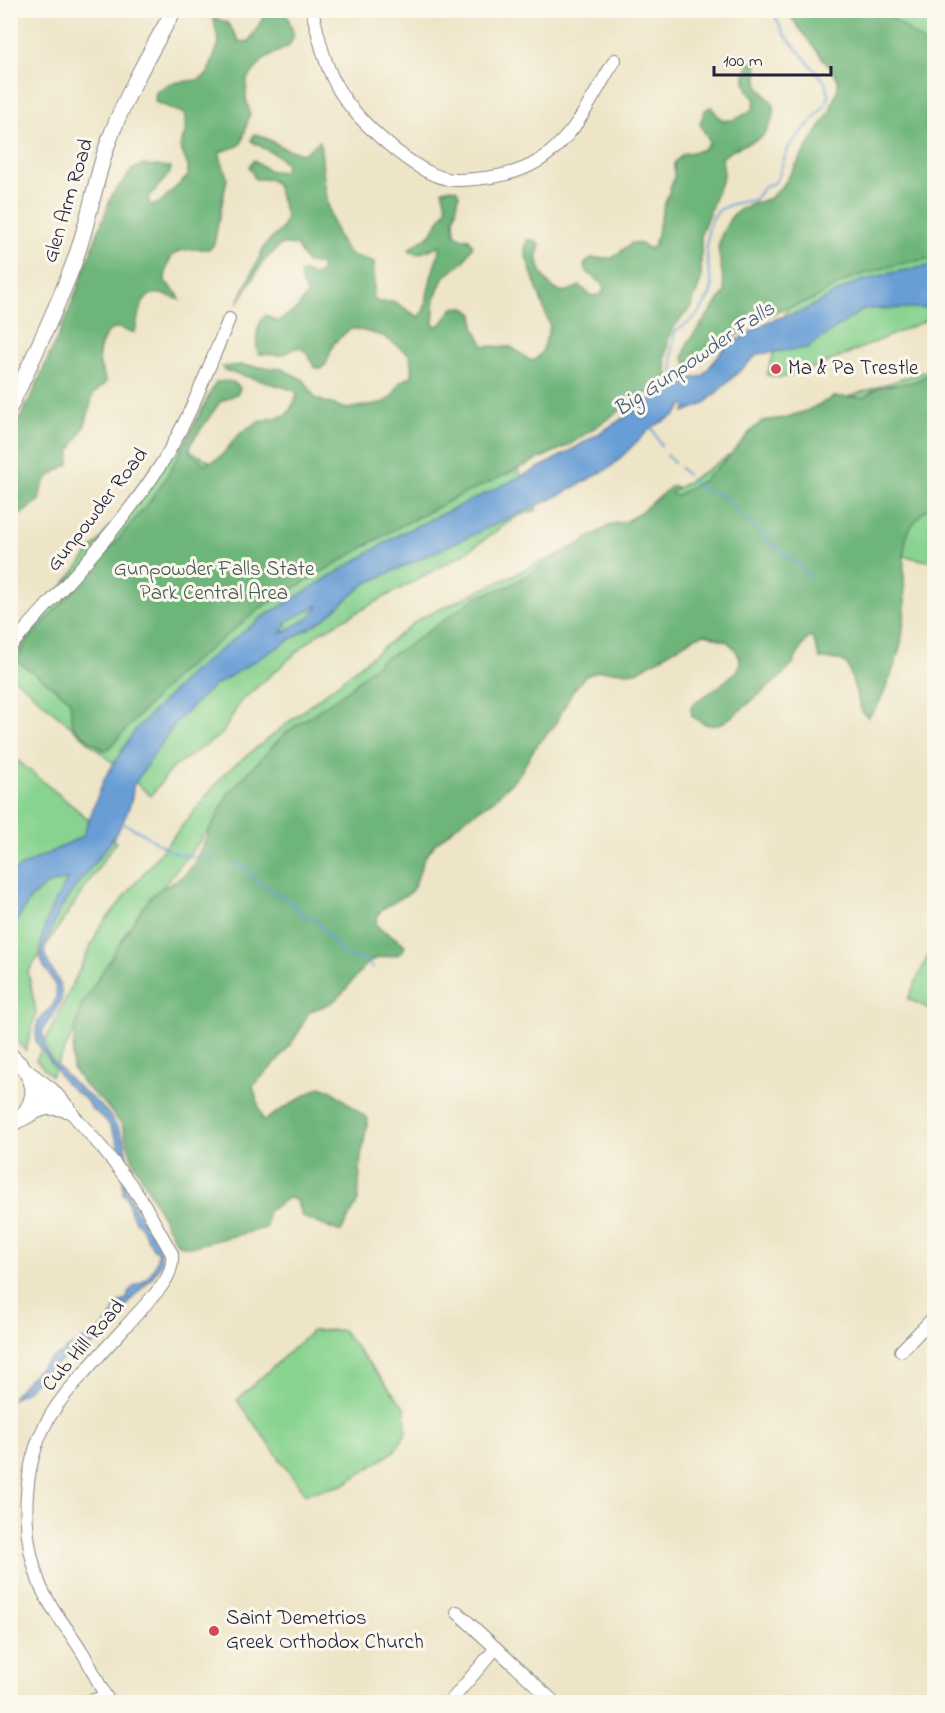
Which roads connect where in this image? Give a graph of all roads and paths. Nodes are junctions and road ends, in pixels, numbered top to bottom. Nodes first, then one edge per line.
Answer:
1 (174, 10) edge
2 (312, 10) edge
3 (615, 60) dead end
4 (229, 319) dead end
5 (10, 407) edge
6 (10, 647) edge
7 (19, 1064) edge
8 (32, 1094) junction
9 (69, 1110) junction
10 (15, 1123) edge
11 (934, 1317) edge
12 (901, 1351) dead end
13 (457, 1612) dead end
14 (496, 1648) junction
15 (107, 1700) edge
16 (85, 1702) edge
17 (450, 1702) edge
18 (554, 1702) edge

1 - 5 main road, Glen Arm Road
2 - 3 street
4 - 6 street, Gunpowder Road
7 - 8 main road
7 - 9 main road
8 - 9 street, Cub Hill Road
8 - 10 main road
9 - 10 main road
9 - 15 street, Cub Hill Road
11 - 12 street
13 - 14 street
14 - 17 street
14 - 18 street
15 - 16 street

